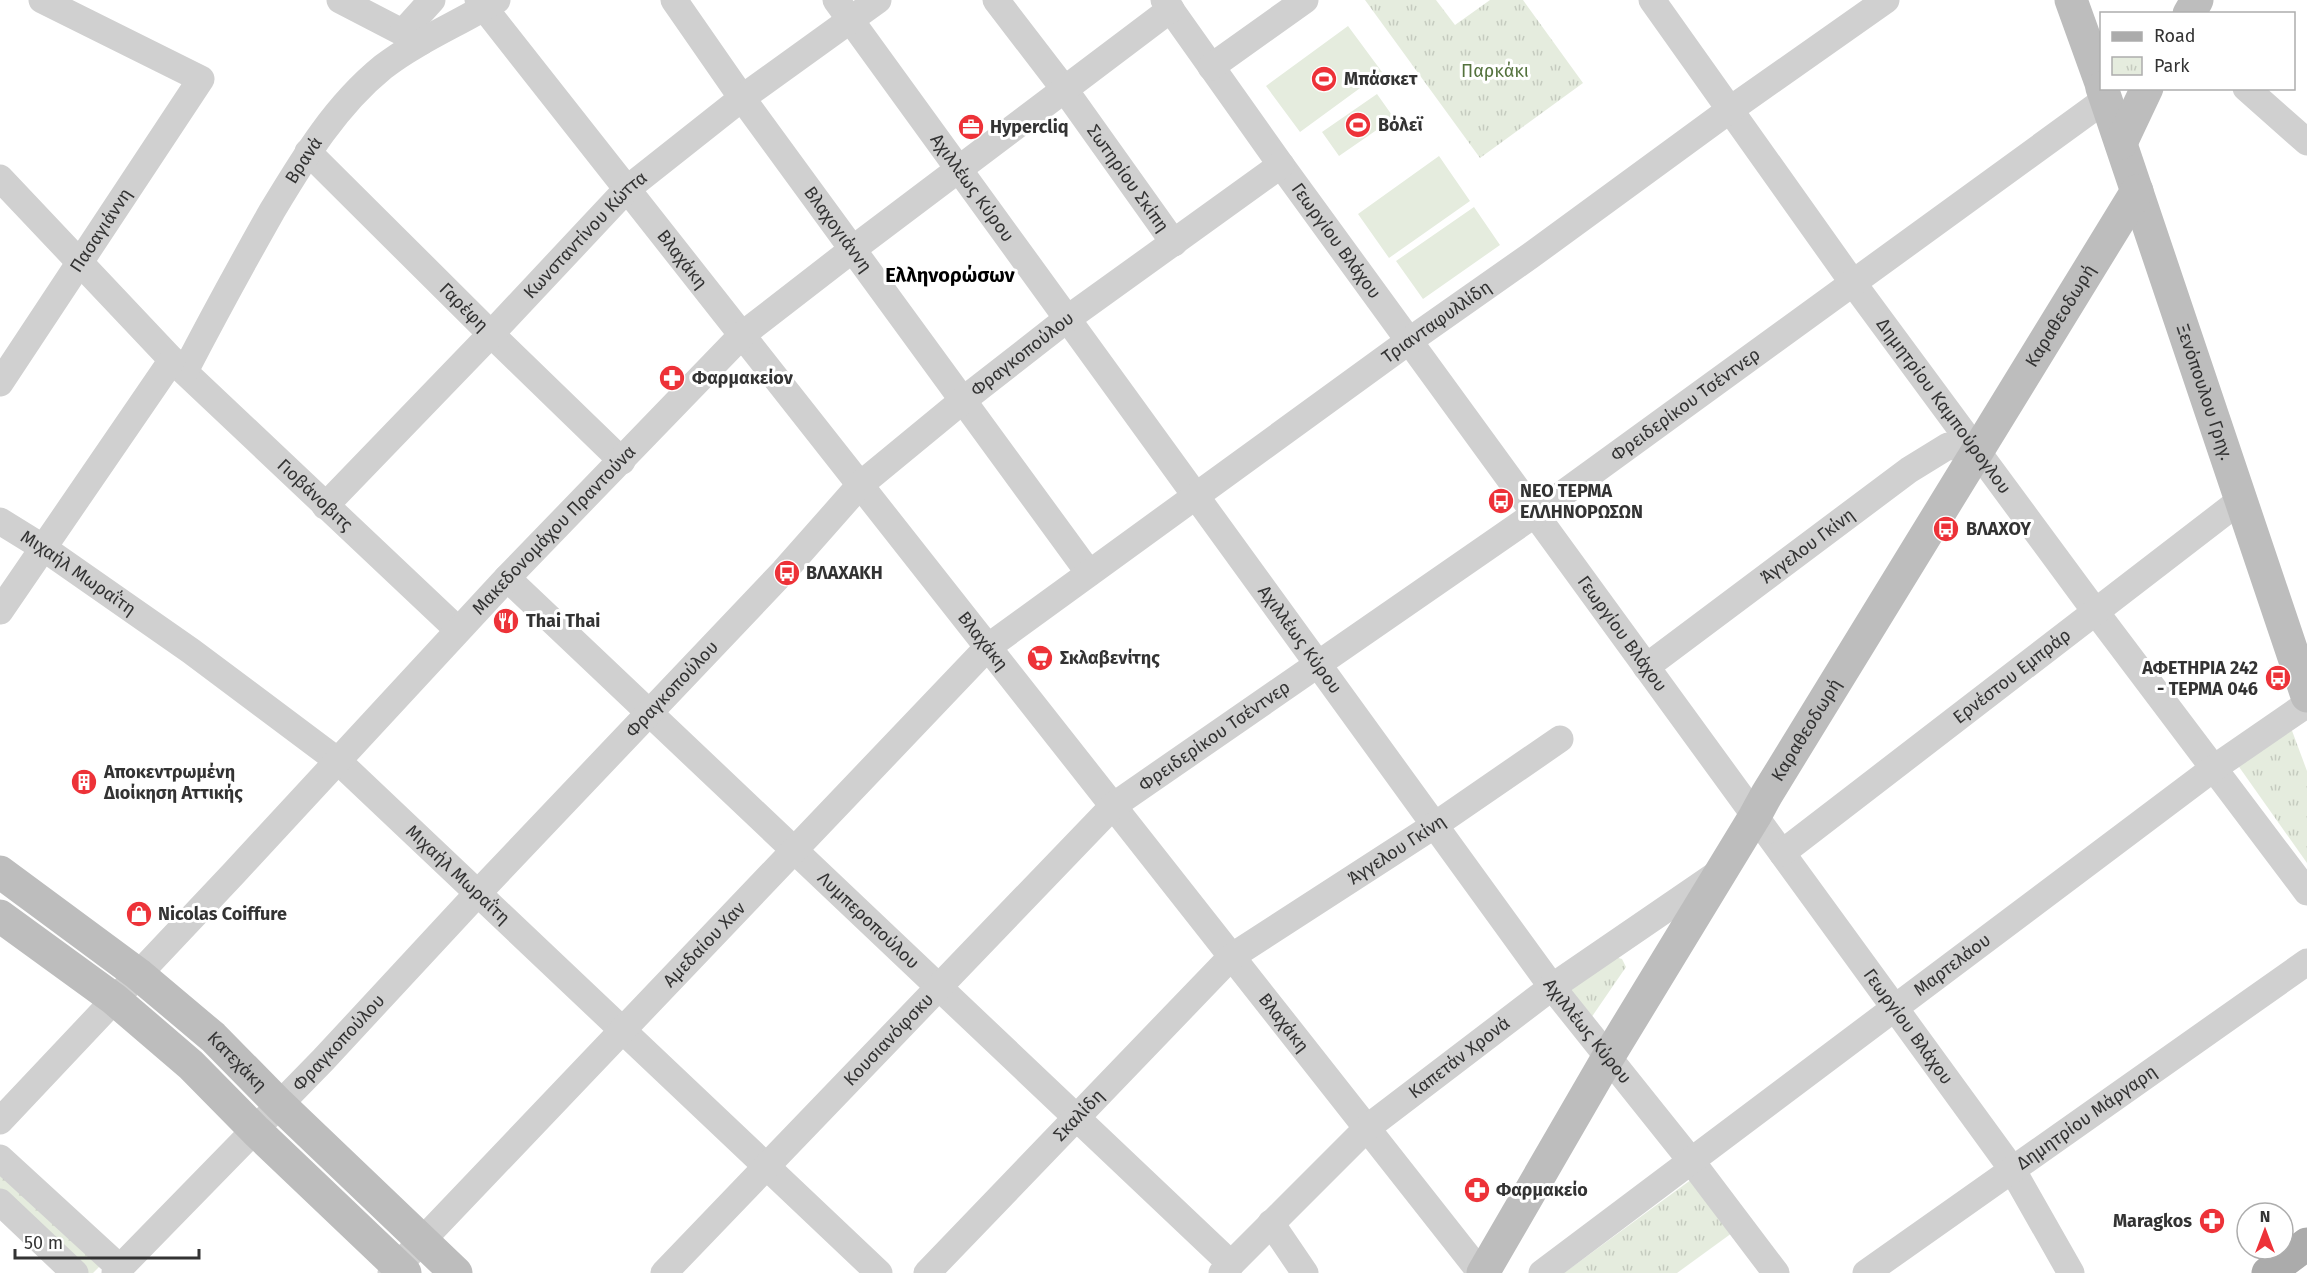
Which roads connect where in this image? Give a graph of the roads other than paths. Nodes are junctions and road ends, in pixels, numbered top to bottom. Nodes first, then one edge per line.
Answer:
1 (42, 0) edge
2 (340, 0) edge
3 (432, 0) edge
4 (674, 0) edge
5 (878, 0) edge
6 (996, 0) edge
7 (1305, 0) edge
8 (1652, 0) edge
9 (1886, 0) edge
10 (2071, 0) edge
11 (487, 3) edge
12 (1167, 5) edge
13 (843, 10) edge
14 (412, 37) junction
15 (1211, 67) junction
16 (2100, 75) edge
17 (2100, 79) edge
18 (1065, 90) junction
19 (2105, 90) edge
20 (2146, 90) edge
21 (2248, 90) edge
22 (742, 98) junction
23 (1731, 109) junction
24 (2121, 142) junction
25 (2307, 142) edge
26 (308, 152) junction
27 (1281, 165) junction
28 (959, 169) junction
29 (0, 178) edge
30 (627, 189) junction
31 (2137, 191) junction
32 (1174, 243) junction
33 (853, 249) junction
34 (80, 262) junction
35 (1853, 283) junction
36 (1067, 319) junction
37 (491, 334) junction
38 (742, 335) junction
39 (1409, 341) junction
40 (179, 366) junction
41 (0, 383) edge
42 (962, 401) junction
43 (1978, 450) junction
44 (622, 461) junction
45 (860, 485) junction
46 (1195, 496) junction
47 (2242, 499) junction
48 (325, 506) junction
49 (1535, 514) junction
50 (0, 521) edge
51 (42, 547) junction
52 (1089, 573) junction
53 (507, 578) junction
54 (0, 611) edge
55 (2095, 611) junction
56 (458, 630) junction
57 (988, 647) junction
58 (1317, 664) junction
59 (1646, 667) junction
60 (2307, 696) edge
61 (2307, 704) edge
62 (650, 714) junction
63 (1560, 739) dead end
64 (338, 761) junction
65 (2214, 768) junction
66 (1113, 806) junction
67 (1755, 816) junction
68 (1435, 825) junction
69 (794, 850) junction
70 (1782, 853) junction
71 (1722, 871) junction
72 (0, 872) edge
73 (2307, 892) edge
74 (478, 893) junction
75 (0, 916) edge
76 (1231, 957) junction
77 (2307, 962) edge
78 (138, 974) junction
79 (938, 986) junction
80 (1552, 987) junction
81 (114, 999) junction
82 (1895, 1008) junction
83 (622, 1031) junction
84 (1607, 1059) junction
85 (279, 1104) junction
86 (1076, 1117) junction
87 (0, 1121) edge
88 (1367, 1128) junction
89 (256, 1131) junction
90 (0, 1158) edge
91 (1692, 1162) junction
92 (766, 1166) junction
93 (2012, 1169) junction
94 (0, 1202) edge
95 (1271, 1223) junction
96 (422, 1241) junction
97 (2307, 1244) edge
98 (1226, 1268) edge
99 (117, 1270) edge
100 (398, 1271) edge
101 (75, 1273) edge
102 (456, 1273) edge
103 (664, 1273) edge
104 (879, 1273) edge
105 (927, 1273) edge
106 (1305, 1273) edge
107 (1482, 1273) edge
108 (1542, 1273) edge
109 (1776, 1273) edge
110 (1866, 1273) edge
111 (2071, 1273) edge
112 (2268, 1273) edge

1 - 34 street, Πασαγιάννη
2 - 14 street
3 - 14 street, Βρανά
4 - 22 street, Βλαχογιάννη
5 - 13 street, Κωνσταντίνου Κώττα
6 - 18 street, Σωτηρίου Σκίπη
7 - 15 street
8 - 23 street, Δημητρίου Καμπούρογλου
9 - 23 street, Τριανταφυλλίδη
10 - 16 street, Ξενόπουλου Γρηγ.
11 - 14 street, Βρανά
11 - 30 street, Βλαχάκη
12 - 15 street, Γεωργίου Βλάχου
12 - 18 street, Μακεδονομάχου Πραντούνα
13 - 22 street, Κωνσταντίνου Κώττα
13 - 28 street, Αχιλλέως Κύρου
14 - 26 street, Βρανά
15 - 27 street, Γεωργίου Βλάχου
17 - 35 street, Φρειδερίκου Τσέντνερ
18 - 28 street, Μακεδονομάχου Πραντούνα
18 - 32 street, Σωτηρίου Σκίπη
19 - 24 street, Ξενόπουλου Γρηγ.
20 - 24 street
21 - 25 street
22 - 30 street, Κωνσταντίνου Κώττα
22 - 33 street, Βλαχογιάννη
23 - 35 street, Δημητρίου Καμπούρογλου
23 - 39 street, Τριανταφυλλίδη
24 - 31 street, Ξενόπουλου Γρηγ.
26 - 37 street, Γαρέφη
26 - 40 street, Βρανά
27 - 32 street, Φραγκοπούλου
27 - 39 street, Γεωργίου Βλάχου
28 - 33 street, Μακεδονομάχου Πραντούνα
28 - 36 street, Αχιλλέως Κύρου
29 - 34 street, Γιοβάνοβιτς
30 - 37 street, Κωνσταντίνου Κώττα
30 - 38 street, Βλαχάκη
31 - 43 street, Καραθεοδωρή
31 - 47 street, Ξενόπουλου Γρηγ.
32 - 36 street, Φραγκοπούλου
33 - 38 street, Μακεδονομάχου Πραντούνα
33 - 42 street, Βλαχογιάννη
34 - 40 street, Γιοβάνοβιτς
34 - 41 street, Πασαγιάννη
35 - 43 street, Δημητρίου Καμπούρογλου
35 - 49 street, Φρειδερίκου Τσέντνερ
36 - 42 street, Φραγκοπούλου
36 - 46 street, Αχιλλέως Κύρου
37 - 44 street, Γαρέφη
37 - 48 street, Κωνσταντίνου Κώττα
38 - 44 street, Μακεδονομάχου Πραντούνα
38 - 45 street, Βλαχάκη
39 - 46 street, Τριανταφυλλίδη
39 - 49 street, Γεωργίου Βλάχου
40 - 48 street, Γιοβάνοβιτς
40 - 51 street, Βρανά
42 - 45 street, Φραγκοπούλου
42 - 52 street, Βλαχογιάννη
43 - 55 street, Δημητρίου Καμπούρογλου
43 - 59 street, Άγγελου Γκίνη
43 - 67 street, Καραθεοδωρή
44 - 53 street, Μακεδονομάχου Πραντούνα
45 - 57 street, Βλαχάκη
45 - 62 street, Φραγκοπούλου
46 - 52 street, Τριανταφυλλίδη
46 - 58 street, Αχιλλέως Κύρου
47 - 55 street, Ερνέστου Εμπράρ
47 - 60 street, Ξενόπουλου Γρηγ.
48 - 56 street, Γιοβάνοβιτς
49 - 58 street, Φρειδερίκου Τσέντνερ
49 - 59 street, Γεωργίου Βλάχου
50 - 51 street, Μιχαήλ Μωραΐτη
51 - 54 street, Βρανά
51 - 64 street, Μιχαήλ Μωραΐτη
52 - 57 street, Τριανταφυλλίδη
53 - 56 street, Μακεδονομάχου Πραντούνα
53 - 62 street, Λυμπεροπούλου
55 - 65 street, Δημητρίου Καμπούρογλου
55 - 70 street, Ερνέστου Εμπράρ
56 - 64 street, Μακεδονομάχου Πραντούνα
57 - 66 street, Βλαχάκη
57 - 69 street, Αμεδαίου Χαν
58 - 66 street, Φρειδερίκου Τσέντνερ
58 - 68 street, Αχιλλέως Κύρου
59 - 67 street, Γεωργίου Βλάχου
61 - 65 street, Μαρτελάου
62 - 69 street, Λυμπεροπούλου
62 - 74 street, Φραγκοπούλου
63 - 68 street, Άγγελου Γκίνη
64 - 74 street, Μιχαήλ Μωραΐτη
64 - 78 street, Μακεδονομάχου Πραντούνα
65 - 73 street, Δημητρίου Καμπούρογλου
65 - 82 street, Μαρτελάου
66 - 76 street, Βλαχάκη
66 - 79 street, Κουσιανόφσκυ
67 - 70 street, Γεωργίου Βλάχου
67 - 71 street, Καραθεοδωρή
68 - 76 street, Άγγελου Γκίνη
68 - 80 street, Αχιλλέως Κύρου
69 - 79 street, Λυμπεροπούλου
69 - 83 street, Αμεδαίου Χαν
70 - 82 street, Γεωργίου Βλάχου
71 - 80 street, Καπετάν Χρονά
71 - 84 street, Καραθεοδωρή
72 - 78 street, Κατεχάκη
74 - 83 street, Μιχαήλ Μωραΐτη
74 - 85 street, Φραγκοπούλου
75 - 81 street, Κατεχάκη
76 - 86 street, Σκαλίδη
76 - 88 street, Βλαχάκη
77 - 93 street, Δημητρίου Μάργαρη
78 - 81 street, Μακεδονομάχου Πραντούνα
78 - 85 street, Κατεχάκη
79 - 86 street, Λυμπεροπούλου
79 - 92 street, Κουσιανόφσκυ
80 - 84 street, Αχιλλέως Κύρου
80 - 88 street, Καπετάν Χρονά
81 - 87 street, Μακεδονομάχου Πραντούνα
81 - 89 street, Κατεχάκη
82 - 91 street, Μαρτελάου
82 - 93 street, Γεωργίου Βλάχου
83 - 92 street, Μιχαήλ Μωραΐτη
83 - 96 street, Αμεδαίου Χαν
84 - 91 street, Αχιλλέως Κύρου
84 - 107 street, Καραθεοδωρή
85 - 89 street, Φραγκοπούλου
85 - 96 street, Κατεχάκη
86 - 98 street, Λυμπεροπούλου
86 - 105 street, Σκαλίδη
88 - 95 street, Καπετάν Χρονά
88 - 107 street, Βλαχάκη
89 - 99 street, Φραγκοπούλου
89 - 100 street, Κατεχάκη
90 - 99 street
91 - 108 street, Μαρτελάου
91 - 109 street, Αχιλλέως Κύρου
92 - 103 street, Κουσιανόφσκυ
92 - 104 street, Μιχαήλ Μωραΐτη
93 - 110 street, Δημητρίου Μάργαρη
93 - 111 street, Γεωργίου Βλάχου
94 - 101 street
95 - 98 street, Καπετάν Χρονά
95 - 106 street
96 - 100 street, Αμεδαίου Χαν
96 - 102 street, Κατεχάκη
97 - 112 main road

